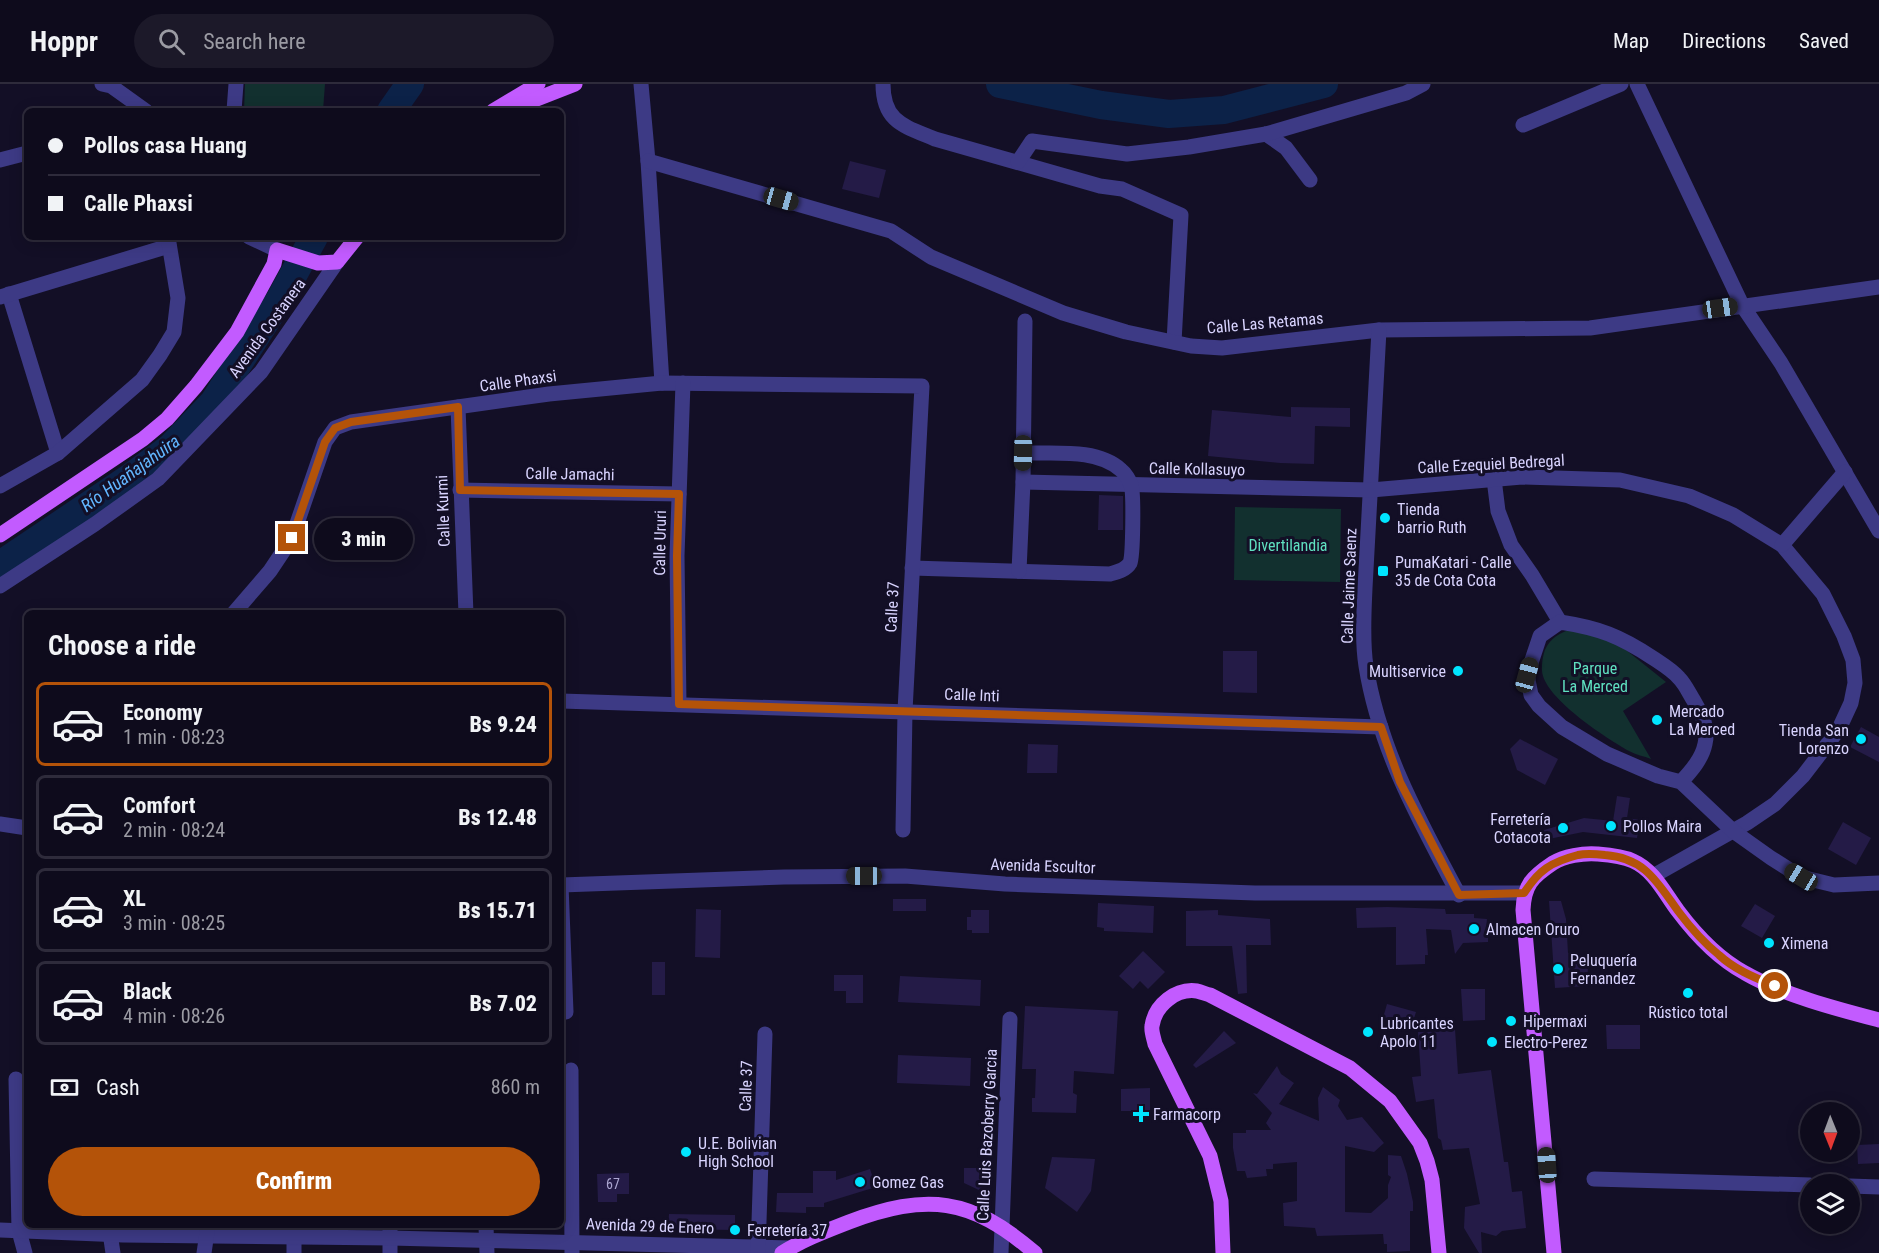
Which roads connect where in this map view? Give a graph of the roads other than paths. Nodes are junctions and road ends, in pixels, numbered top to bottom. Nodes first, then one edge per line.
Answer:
1 (102, 84) edge
2 (236, 84) edge
3 (538, 84) edge
4 (575, 84) edge
5 (641, 84) edge
6 (883, 84) edge
7 (1423, 84) edge
8 (1621, 84) edge
9 (1637, 84) edge
10 (142, 108) edge
11 (234, 108) edge
12 (498, 108) edge
13 (514, 108) edge
14 (1523, 126) dead end
15 (1266, 134) junction
16 (24, 154) edge
17 (0, 160) edge
18 (648, 161) junction
19 (1018, 162) junction
20 (1310, 180) dead end
21 (256, 240) edge
22 (355, 240) edge
23 (168, 242) edge
24 (280, 251) junction
25 (337, 262) junction
26 (1879, 287) edge
27 (4, 296) edge
28 (1742, 305) junction
29 (1025, 321) dead end
30 (1379, 330) junction
31 (1174, 342) junction
32 (662, 383) junction
33 (683, 383) junction
34 (922, 386) joint
35 (458, 407) junction
36 (58, 453) junction
37 (1023, 453) junction
38 (1845, 472) junction
39 (1494, 479) junction
40 (1023, 482) junction
41 (0, 486) edge
42 (1132, 486) junction
43 (460, 490) junction
44 (1371, 490) junction
45 (679, 494) junction
46 (1879, 531) edge
47 (0, 535) edge
48 (1782, 545) junction
49 (912, 568) junction
50 (1019, 571) junction
51 (0, 586) edge
52 (236, 610) edge
53 (466, 610) edge
54 (1560, 622) junction
55 (564, 702) edge
56 (679, 704) junction
57 (905, 711) junction
58 (1381, 727) junction
59 (1681, 782) junction
60 (0, 824) edge
61 (24, 828) edge
62 (903, 830) dead end
63 (1733, 831) junction
64 (1653, 876) junction
65 (1879, 883) edge
66 (564, 885) edge
67 (1524, 893) junction
68 (1459, 895) junction
69 (564, 961) edge
70 (566, 1012) dead end
71 (1011, 1018) dead end
72 (1879, 1020) edge
73 (765, 1034) dead end
74 (571, 1070) dead end
75 (16, 1079) dead end
76 (1594, 1179) dead end
77 (1800, 1185) edge
78 (1860, 1186) edge
79 (1879, 1187) edge
80 (1001, 1228) junction
81 (0, 1230) edge
82 (109, 1230) edge
83 (19, 1231) junction
84 (208, 1231) edge
85 (294, 1231) edge
86 (390, 1239) edge
87 (486, 1240) edge
88 (572, 1248) edge
89 (758, 1250) edge
90 (786, 1250) edge
91 (26, 1253) edge
92 (113, 1253) edge
93 (204, 1253) edge
94 (294, 1253) edge
95 (1001, 1253) edge
96 (1035, 1253) edge
97 (1223, 1253) edge
98 (1439, 1253) edge
99 (1554, 1253) edge

1 - 10 street
2 - 11 street
3 - 12 main road
4 - 13 main road
5 - 18 street
6 - 19 street
7 - 15 street
8 - 14 street
9 - 28 street
15 - 19 street
15 - 20 street
16 - 17 street
18 - 31 street, Calle Las Retamas
18 - 32 street
19 - 31 street
21 - 24 street
22 - 25 main road, Avenida Costanera
23 - 27 street
23 - 36 street
24 - 25 main road
24 - 47 main road, Avenida Costanera
25 - 51 street, Avenida Costanera
26 - 28 street, Calle Las Retamas
27 - 36 street
28 - 30 street, Calle Las Retamas
28 - 38 street
29 - 37 street
30 - 31 street, Calle Las Retamas
30 - 44 street, Calle Jaime Saenz
32 - 33 street, Calle Phaxsi
32 - 35 street, Calle Phaxsi
33 - 34 street, Calle Phaxsi
33 - 45 street, Calle Ururi
34 - 49 street, Calle 37
35 - 43 street, Calle Kurmi
35 - 52 street, Calle Phaxsi
36 - 41 street
37 - 40 street
37 - 42 street
38 - 46 street
38 - 48 street
39 - 44 street, Calle Ezequiel Bedregal
39 - 48 street, Calle Ezequiel Bedregal
39 - 54 street
40 - 42 street, Calle Kollasuyo
40 - 50 street
42 - 44 street, Calle Kollasuyo
42 - 50 street
43 - 45 street, Calle Jamachi
43 - 53 street, Calle Kurmi
44 - 58 street, Calle Jaime Saenz
45 - 56 street, Calle Ururi
48 - 63 street, Calle Ezequiel Bedregal
49 - 50 street
49 - 57 street, Calle 37
54 - 59 street
54 - 59 street
55 - 56 street, Calle Inti
56 - 57 street, Calle Inti
57 - 58 street, Calle Inti
57 - 62 street, Calle 37
58 - 68 street, Calle Jaime Saenz
59 - 63 street
60 - 61 street
63 - 64 street, Calle Ezequiel Bedregal
63 - 65 street
64 - 67 main road
64 - 72 main road
66 - 68 street, Avenida Escultor
67 - 68 street, Avenida Escultor
67 - 99 main road
69 - 70 street
71 - 80 street, Calle Luis Bazoberry Garcia
73 - 89 street, Calle 37
74 - 88 street
75 - 83 street
76 - 77 street
78 - 79 street
80 - 90 main road
80 - 95 street, Calle Luis Bazoberry Garcia
80 - 96 main road
81 - 83 street, Avenida 29 de Enero
82 - 83 street, Avenida 29 de Enero
82 - 84 street, Avenida 29 de Enero
82 - 92 street
83 - 91 street
84 - 85 street, Avenida 29 de Enero
84 - 93 street
85 - 86 street, Avenida 29 de Enero
85 - 94 street
86 - 87 street, Avenida 29 de Enero
87 - 88 street, Avenida 29 de Enero
88 - 89 street, Avenida 29 de Enero
89 - 90 street, Avenida 29 de Enero
97 - 98 main road

